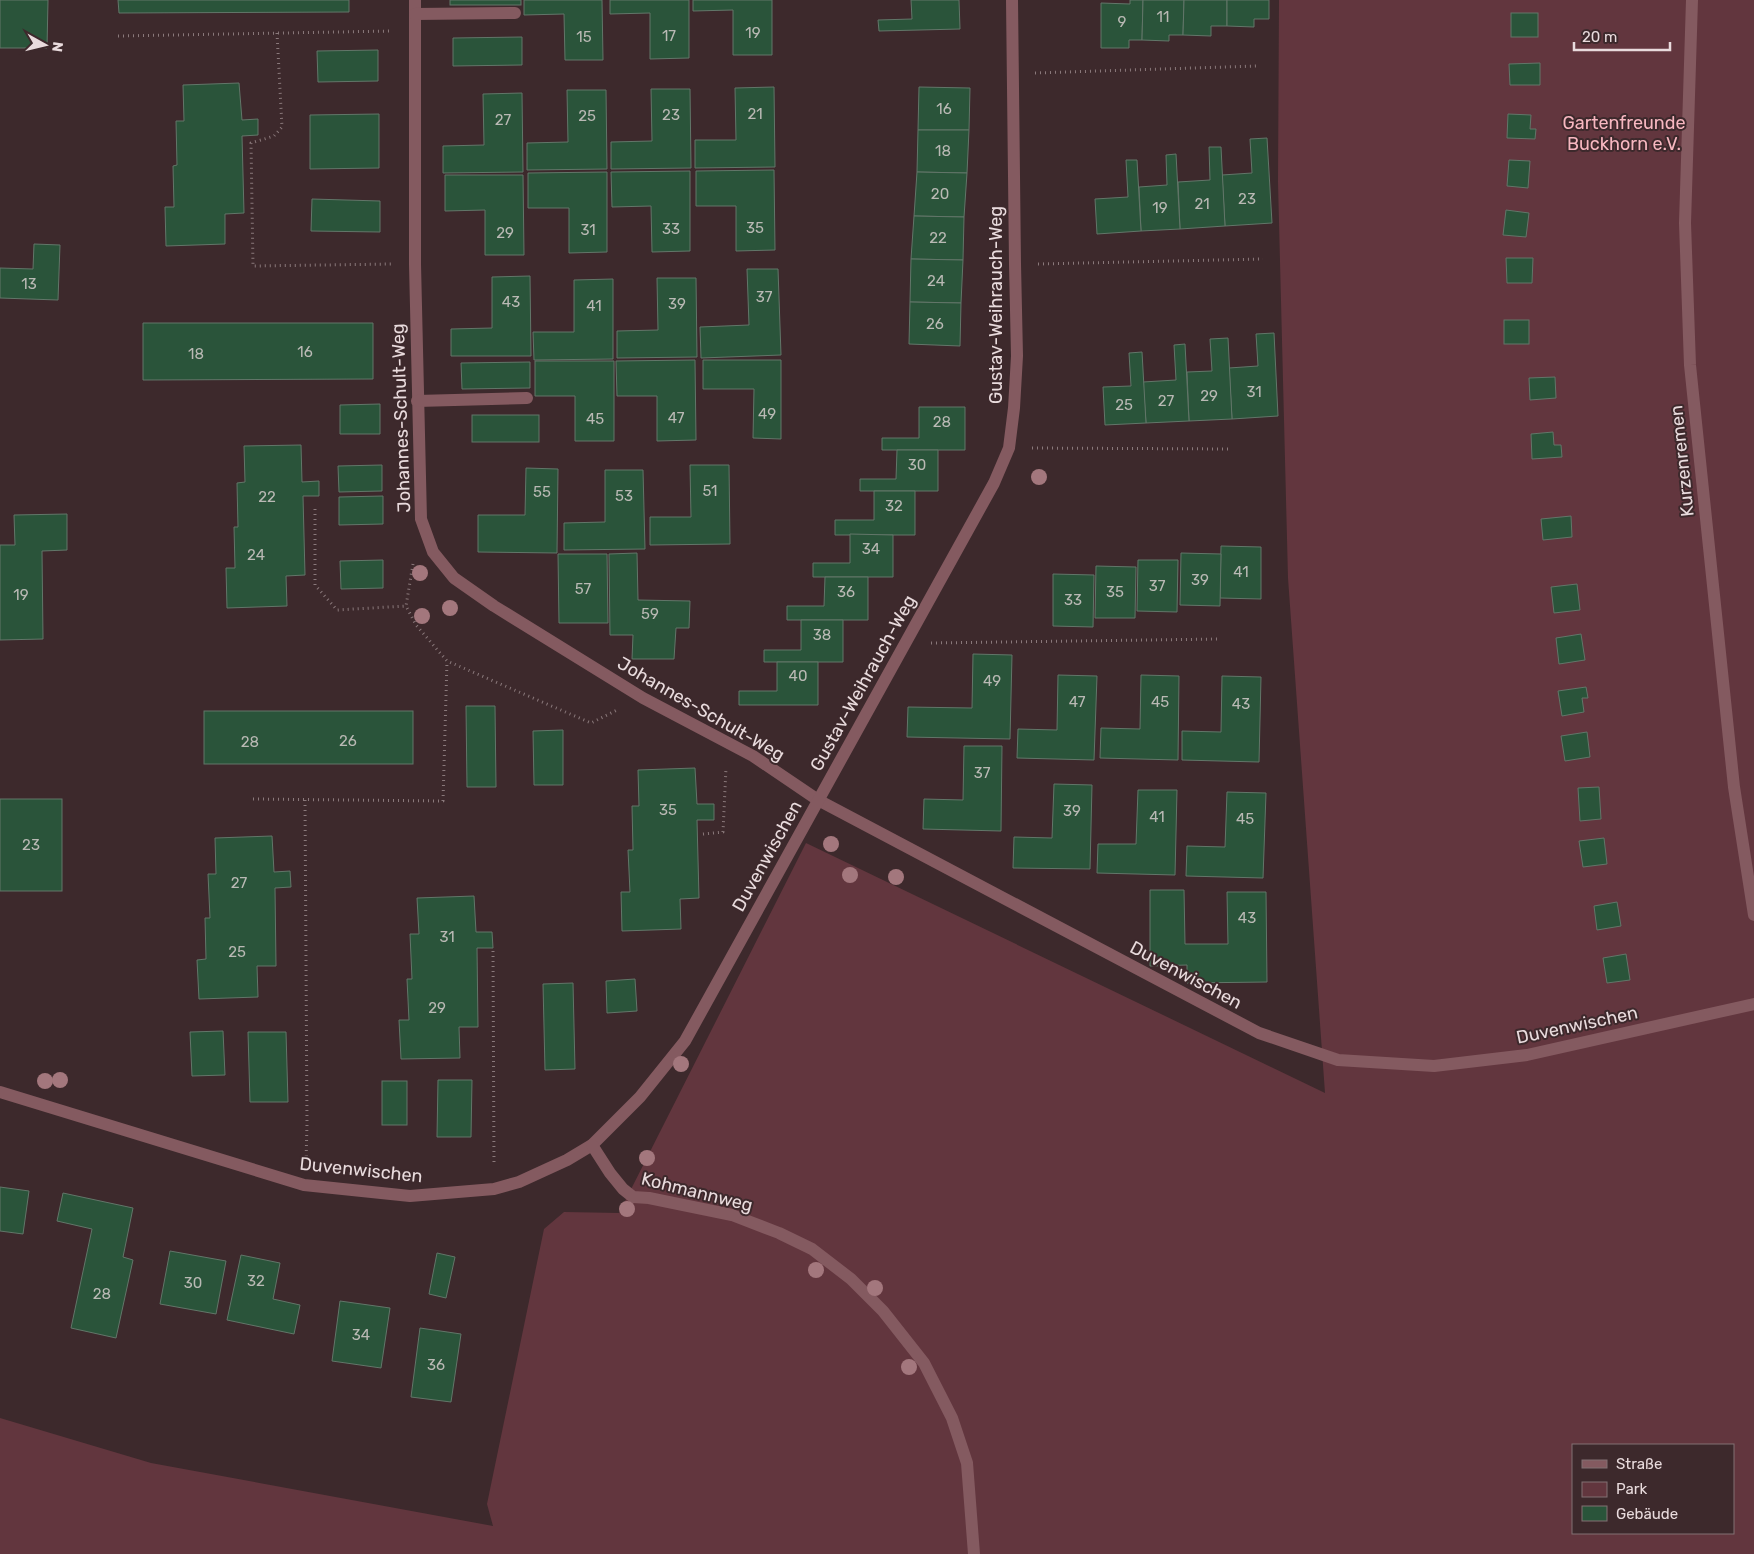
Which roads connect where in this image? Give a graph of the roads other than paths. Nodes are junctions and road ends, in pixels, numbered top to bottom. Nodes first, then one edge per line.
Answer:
1 (415, 0) edge
2 (1012, 0) edge
3 (1692, 0) edge
4 (515, 13) dead end
5 (415, 14) junction
6 (527, 398) dead end
7 (417, 401) junction
8 (818, 800) junction
9 (1754, 915) edge
10 (1754, 1004) edge
11 (0, 1092) edge
12 (592, 1145) junction
13 (974, 1554) edge

1 - 5 street, Johannes-Schult-Weg
2 - 8 street, Gustav-Weihrauch-Weg
3 - 9 street, Kurzenremen
4 - 5 street
5 - 7 street, Johannes-Schult-Weg
6 - 7 street
7 - 8 street, Johannes-Schult-Weg
8 - 10 street, Duvenwischen
8 - 12 street, Duvenwischen
11 - 12 street, Duvenwischen
12 - 13 street, Kohmannweg

